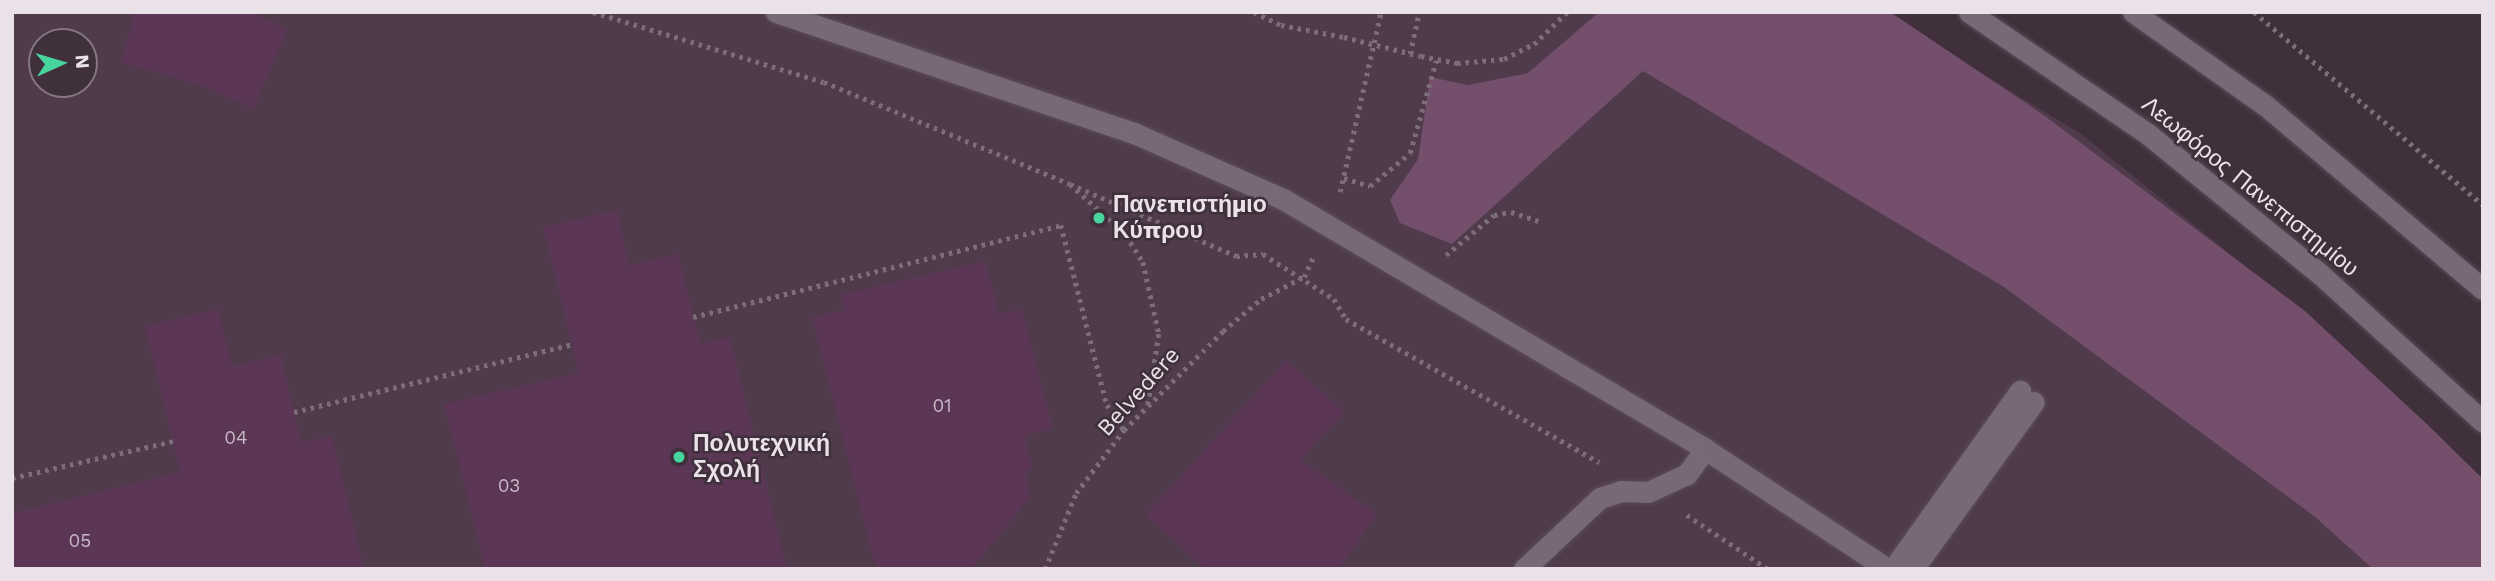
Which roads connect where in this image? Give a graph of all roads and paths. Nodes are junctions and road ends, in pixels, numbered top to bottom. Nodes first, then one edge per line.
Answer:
1 (593, 12) edge
2 (776, 12) edge
3 (1254, 12) edge
4 (1381, 12) edge
5 (1419, 12) edge
6 (1567, 12) edge
7 (1969, 12) edge
8 (2133, 12) edge
9 (2254, 12) edge
10 (814, 18) edge
11 (1410, 54) junction
12 (1436, 61) junction
13 (1344, 178) junction
14 (1070, 184) junction
15 (2483, 205) edge
16 (1541, 222) dead end
17 (1329, 228) junction
18 (1439, 261) dead end
19 (1304, 277) junction
20 (2483, 289) edge
21 (693, 317) dead end
22 (572, 344) dead end
23 (1148, 405) junction
24 (294, 412) dead end
25 (2483, 422) edge
26 (1124, 430) junction
27 (173, 441) dead end
28 (1705, 449) junction
29 (12, 478) edge
30 (1648, 492) junction
31 (1045, 569) edge
32 (1524, 569) edge
33 (1768, 569) edge
34 (1891, 569) edge
35 (1913, 569) edge

1 - 14 path
2 - 10 street
3 - 11 path, bridge
4 - 13 path
5 - 11 path
6 - 12 path
7 - 25 street, Λεωφόρος Πανεπιστημίου
8 - 20 street
9 - 15 path
10 - 17 street
11 - 12 path, bridge
12 - 13 path
13 - 17 path
14 - 19 path
14 - 23 path
16 - 18 path
17 - 28 street
19 - 23 path, Belvedere
19 - 30 path
21 - 26 path
22 - 24 path
23 - 26 path, Belvedere
26 - 31 path, Belvedere
27 - 29 path
28 - 30 street
28 - 34 street
30 - 32 street
30 - 33 path
34 - 35 street

